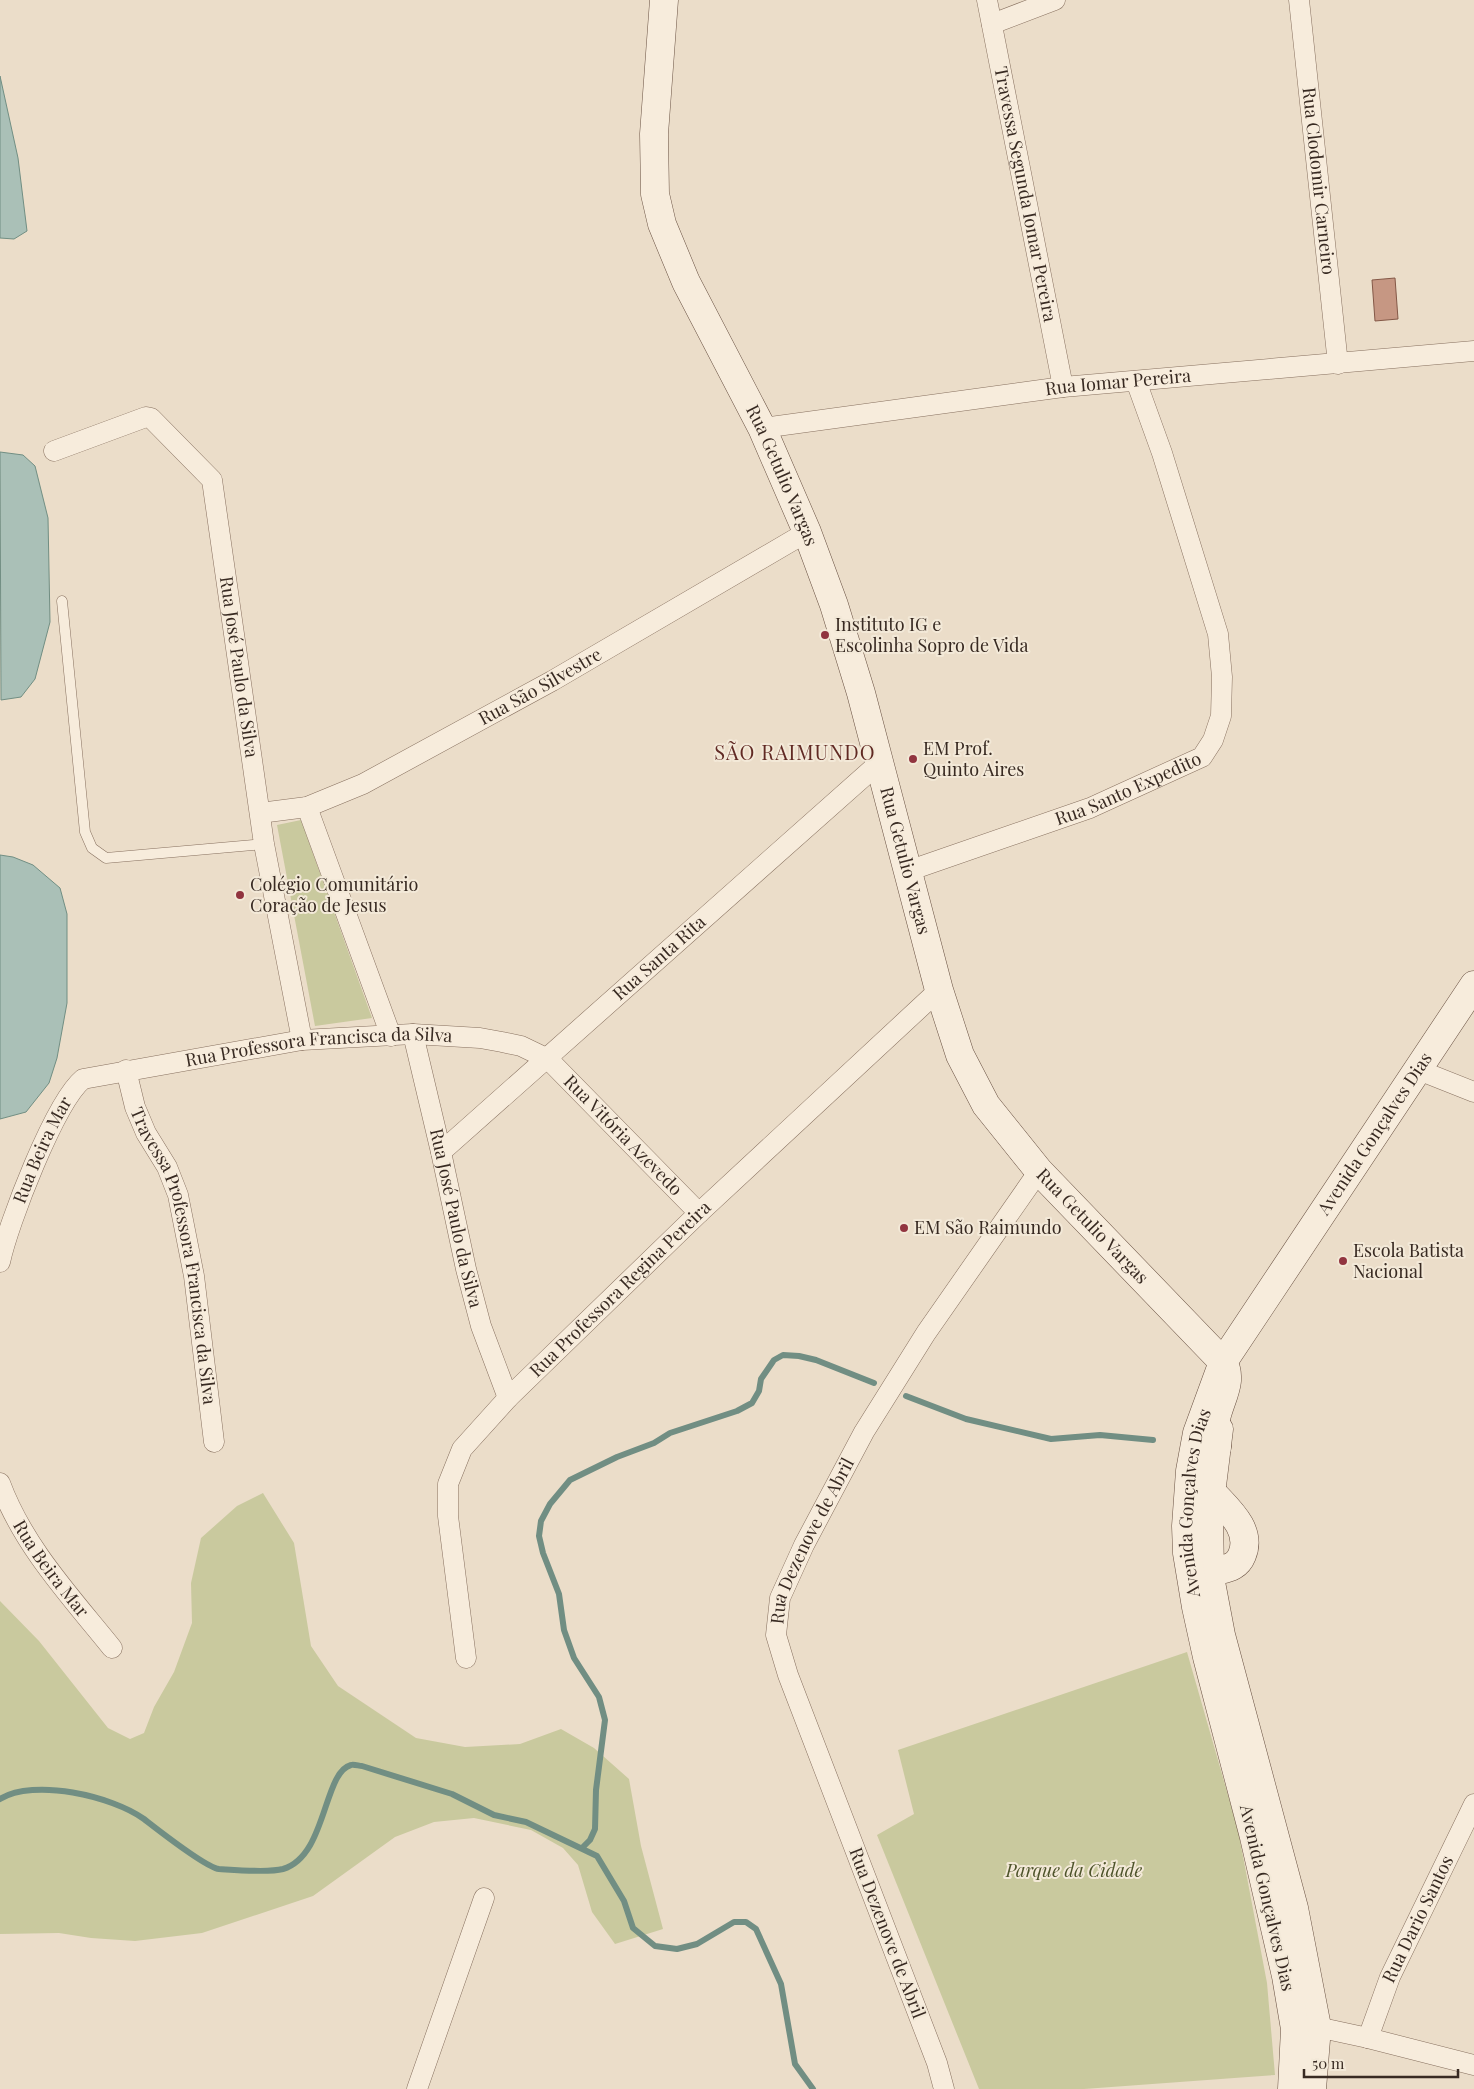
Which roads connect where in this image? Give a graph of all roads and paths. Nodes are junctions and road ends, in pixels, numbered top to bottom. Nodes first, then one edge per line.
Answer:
1 (664, 0) edge
2 (987, 0) edge
3 (1056, 0) edge
4 (1299, 0) edge
5 (992, 24) junction
6 (1474, 352) edge
7 (1338, 364) junction
8 (1136, 381) junction
9 (1063, 387) junction
10 (762, 428) junction
11 (54, 451) dead end
12 (807, 532) junction
13 (62, 601) dead end
14 (878, 764) junction
15 (307, 807) junction
16 (260, 813) junction
17 (264, 844) junction
18 (908, 871) junction
19 (1474, 985) edge
20 (939, 990) junction
21 (1474, 1014) edge
22 (413, 1034) junction
23 (391, 1036) junction
24 (302, 1040) junction
25 (548, 1059) junction
26 (126, 1070) junction
27 (1424, 1073) junction
28 (89, 1077) joint
29 (1474, 1092) edge
30 (441, 1152) junction
31 (1039, 1171) junction
32 (699, 1213) junction
33 (0, 1262) edge
34 (1223, 1362) junction
35 (508, 1398) junction
36 (214, 1442) dead end
37 (1217, 1447) junction
38 (0, 1483) edge
39 (1199, 1488) junction
40 (1210, 1565) junction
41 (112, 1648) dead end
42 (466, 1658) dead end
43 (1474, 1804) edge
44 (484, 1898) dead end
45 (1306, 2028) junction
46 (1368, 2038) junction
47 (1474, 2065) edge
48 (417, 2089) edge
49 (944, 2089) edge
50 (1292, 2089) edge
51 (1312, 2089) edge

1 - 10 main road, Rua Getulio Vargas
2 - 5 street, Travessa Segunda Iomar Pereira
3 - 5 street
4 - 7 street, Rua Clodomir Carneiro
5 - 9 street, Travessa Segunda Iomar Pereira
6 - 7 street, Rua Iomar Pereira
7 - 8 street, Rua Iomar Pereira
8 - 9 street, Rua Iomar Pereira
8 - 18 street, Rua Santo Expedito
9 - 10 street, Rua Iomar Pereira
10 - 12 main road, Rua Getulio Vargas
11 - 16 street, Rua José Paulo da Silva
12 - 14 main road, Rua Getulio Vargas
12 - 15 street, Rua São Silvestre
13 - 17 lane
14 - 18 main road, Rua Getulio Vargas
14 - 25 street, Rua Santa Rita
15 - 16 street, Rua São Silvestre
15 - 23 street
16 - 17 street, Rua José Paulo da Silva
17 - 24 street, Rua José Paulo da Silva
18 - 20 main road, Rua Getulio Vargas
19 - 27 main road, Avenida Gonçalves Dias
20 - 31 main road, Rua Getulio Vargas
20 - 32 street, Rua Professora Regina Pereira
21 - 27 main road, Avenida Gonçalves Dias
22 - 23 street, Rua Professora Francisca da Silva
22 - 25 street, Rua Professora Francisca da Silva
22 - 30 street, Rua José Paulo da Silva
23 - 24 street, Rua Professora Francisca da Silva
24 - 26 street, Rua Professora Francisca da Silva
25 - 30 street, Rua Santa Rita
25 - 32 street, Rua Vitória Azevedo
26 - 28 street, Rua Professora Francisca da Silva
26 - 36 street, Travessa Professora Francisca da Silva
27 - 29 street
27 - 34 main road, Avenida Gonçalves Dias
27 - 37 main road, Avenida Gonçalves Dias
28 - 33 street, Rua Beira Mar
30 - 35 street, Rua José Paulo da Silva
31 - 34 main road, Rua Getulio Vargas
31 - 49 street, Rua Dezenove de Abril
32 - 35 street, Rua Professora Regina Pereira
34 - 37 main road
34 - 39 main road, Avenida Gonçalves Dias
35 - 42 street, Rua Professora Regina Pereira
37 - 39 main road, Avenida Gonçalves Dias
38 - 41 street, Rua Beira Mar
39 - 40 main road
39 - 40 main road
39 - 45 main road, Avenida Gonçalves Dias
40 - 45 main road, Avenida Gonçalves Dias
43 - 46 street, Rua Dario Santos
44 - 48 street
45 - 46 street
45 - 50 main road, Avenida Gonçalves Dias
45 - 51 main road, Avenida Gonçalves Dias
46 - 47 street

